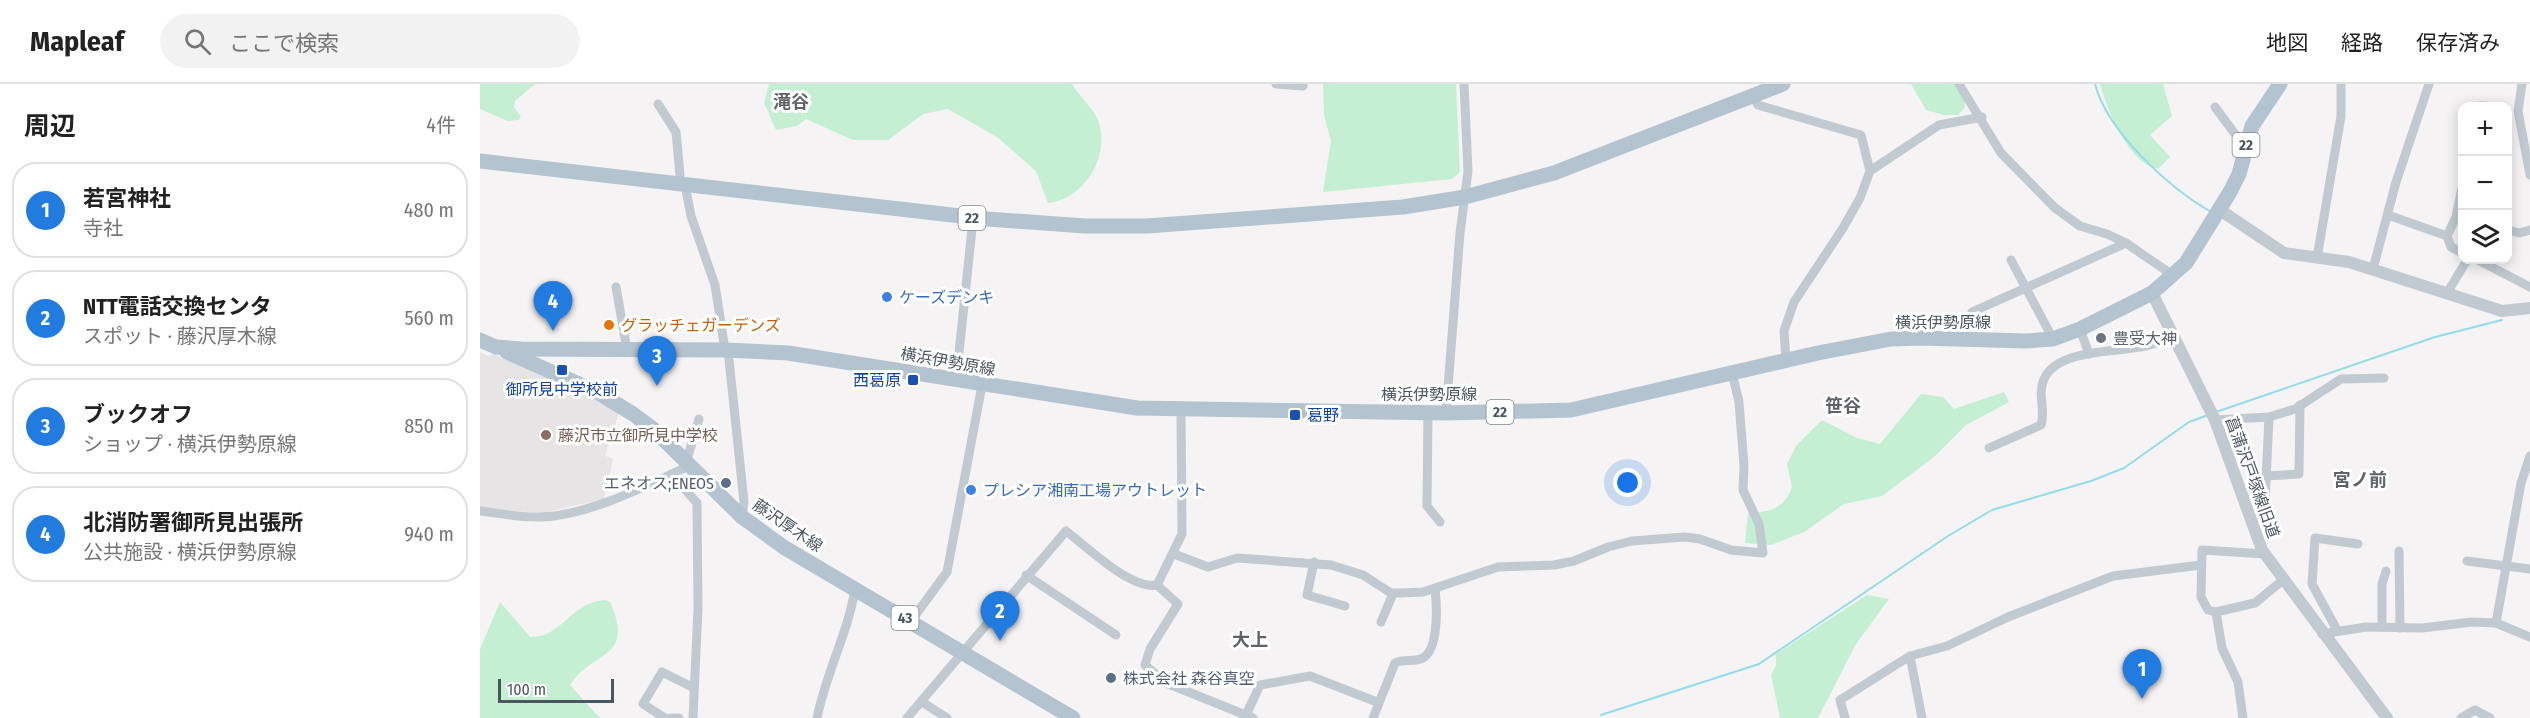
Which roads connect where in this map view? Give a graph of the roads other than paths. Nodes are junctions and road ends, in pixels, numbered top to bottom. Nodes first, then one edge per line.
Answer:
1 (1276, 84) edge
2 (1303, 84) edge
3 (1464, 84) edge
4 (1783, 84) edge
5 (1959, 84) edge
6 (2280, 84) edge
7 (2341, 84) edge
8 (2429, 84) edge
9 (2522, 84) edge
10 (1755, 90) edge
11 (658, 104) dead end
12 (2215, 107) dead end
13 (2512, 110) edge
14 (2518, 111) junction
15 (1982, 117) junction
16 (2246, 144) junction
17 (480, 152) edge
18 (480, 160) edge
19 (1870, 171) junction
20 (2530, 175) edge
21 (682, 180) junction
22 (1466, 194) junction
23 (2220, 210) junction
24 (974, 214) junction
25 (2388, 215) junction
26 (2458, 220) edge
27 (2530, 230) edge
28 (2512, 231) edge
29 (2447, 236) junction
30 (2126, 243) junction
31 (2458, 250) edge
32 (2317, 258) junction
33 (2011, 260) dead end
34 (2465, 264) edge
35 (2486, 264) edge
36 (2373, 269) junction
37 (2174, 276) junction
38 (616, 287) dead end
39 (2530, 287) edge
40 (2025, 290) junction
41 (2152, 293) junction
42 (2447, 293) junction
43 (2530, 308) edge
44 (1972, 312) dead end
45 (2080, 329) junction
46 (2174, 334) junction
47 (2053, 339) junction
48 (480, 340) edge
49 (496, 346) junction
50 (726, 350) junction
51 (627, 351) junction
52 (2089, 354) junction
53 (1786, 360) junction
54 (1732, 373) junction
55 (2384, 378) dead end
56 (956, 381) junction
57 (982, 385) junction
58 (2300, 405) junction
59 (1181, 410) junction
60 (1428, 412) junction
61 (1446, 413) junction
62 (2213, 416) junction
63 (2269, 417) junction
64 (699, 419) dead end
65 (1989, 448) dead end
66 (2530, 456) edge
67 (687, 465) junction
68 (671, 474) junction
69 (2266, 476) junction
70 (712, 489) junction
71 (2265, 502) dead end
72 (697, 503) junction
73 (480, 512) edge
74 (742, 517) junction
75 (1440, 522) dead end
76 (2358, 544) dead end
77 (2399, 551) dead end
78 (1174, 554) junction
79 (2265, 554) junction
80 (2468, 561) dead end
81 (1314, 562) junction
82 (2201, 565) junction
83 (2506, 565) junction
84 (2530, 569) edge
85 (2386, 571) dead end
86 (1026, 575) junction
87 (2283, 580) junction
88 (1157, 585) junction
89 (855, 589) junction
90 (1435, 589) junction
91 (1391, 593) junction
92 (1345, 606) dead end
93 (2216, 612) junction
94 (911, 621) junction
95 (1382, 622) dead end
96 (2496, 623) junction
97 (2382, 627) junction
98 (2400, 628) junction
99 (2337, 630) junction
100 (2322, 634) junction
101 (1116, 635) dead end
102 (2530, 637) edge
103 (963, 652) junction
104 (1910, 656) junction
105 (694, 688) junction
106 (922, 702) junction
107 (1377, 702) junction
108 (1070, 717) edge
109 (1249, 717) edge
110 (665, 718) edge
111 (671, 718) edge
112 (679, 718) edge
113 (693, 718) edge
114 (817, 718) edge
115 (907, 718) edge
116 (947, 718) edge
117 (1373, 718) edge
118 (1845, 718) edge
119 (1922, 718) edge
120 (2243, 718) edge
121 (2387, 718) edge
122 (2461, 718) edge
123 (2490, 718) edge

1 - 2 street
3 - 22 street
4 - 10 main road, 22
5 - 15 street
6 - 16 main road, 横浜伊勢原線 / 22
7 - 32 street
8 - 25 street
9 - 14 street
10 - 19 street
10 - 22 main road, 22
11 - 21 street
12 - 16 street
13 - 14 street
14 - 20 street
15 - 19 street
15 - 30 street
16 - 23 main road, 横浜伊勢原線 / 22
17 - 21 main road, 22
18 - 21 main road, 22
19 - 53 street
21 - 24 main road, 22
21 - 50 street
22 - 24 main road, 22
22 - 61 street
23 - 32 street
23 - 37 main road, 横浜伊勢原線 / 22
24 - 56 street
25 - 29 street
25 - 36 street
26 - 29 street
27 - 28 street
29 - 31 street
30 - 37 street
30 - 40 street
32 - 36 street
33 - 40 street
34 - 42 street
35 - 39 street
36 - 42 street
37 - 41 main road, 横浜伊勢原線 / 22
38 - 51 street
40 - 44 street
40 - 47 street
41 - 45 main road, 横浜伊勢原線 / 22
41 - 46 street, 菖蒲沢戸塚線旧道
42 - 43 street
45 - 47 main road, 横浜伊勢原線 / 22
45 - 52 street
46 - 52 street
46 - 62 street, 菖蒲沢戸塚線旧道
47 - 53 main road, 横浜伊勢原線 / 22
48 - 49 main road, 横浜伊勢原線 / 22
49 - 51 main road, 横浜伊勢原線 / 22
49 - 67 main road, 藤沢厚木線 / 43
50 - 51 main road, 横浜伊勢原線 / 22
50 - 56 main road, 横浜伊勢原線 / 22
50 - 74 street
52 - 65 street
53 - 54 main road, 横浜伊勢原線 / 22
54 - 61 main road, 横浜伊勢原線 / 22
54 - 90 street
55 - 58 street
56 - 57 main road, 横浜伊勢原線 / 22
57 - 59 main road, 横浜伊勢原線 / 22
57 - 94 street
58 - 63 street
58 - 69 street
59 - 60 main road, 横浜伊勢原線 / 22
59 - 78 street
60 - 61 main road, 横浜伊勢原線 / 22
60 - 75 street
62 - 63 street
62 - 79 street, 菖蒲沢戸塚線旧道
63 - 69 street
64 - 67 street
66 - 83 street
67 - 68 street
67 - 70 main road, 藤沢厚木線 / 43
68 - 72 street
68 - 73 street
69 - 71 street
70 - 72 street
70 - 74 main road, 藤沢厚木線 / 43
72 - 105 street
74 - 89 main road, 藤沢厚木線 / 43
76 - 99 street
77 - 98 street
78 - 81 street
78 - 88 street
79 - 82 street
79 - 87 street, 菖蒲沢戸塚線旧道
80 - 83 street
81 - 91 street
81 - 92 street
82 - 93 street
82 - 104 street
83 - 84 street
83 - 96 street
85 - 97 street
86 - 88 street
86 - 101 street
86 - 103 street
87 - 93 street
87 - 100 street, 菖蒲沢戸塚線旧道
88 - 109 street
89 - 94 main road, 藤沢厚木線 / 43
89 - 114 street
90 - 91 street
90 - 107 street
91 - 95 street
93 - 120 street
94 - 103 main road, 藤沢厚木線 / 43
96 - 98 street
96 - 102 street
97 - 98 street
97 - 99 street
99 - 100 street
100 - 121 street, 菖蒲沢戸塚線旧道
103 - 106 street
103 - 108 main road, 藤沢厚木線 / 43
104 - 118 street
104 - 119 street
105 - 110 street
105 - 113 street
106 - 115 street
106 - 116 street
107 - 109 street
107 - 117 street
111 - 112 street
122 - 123 street

